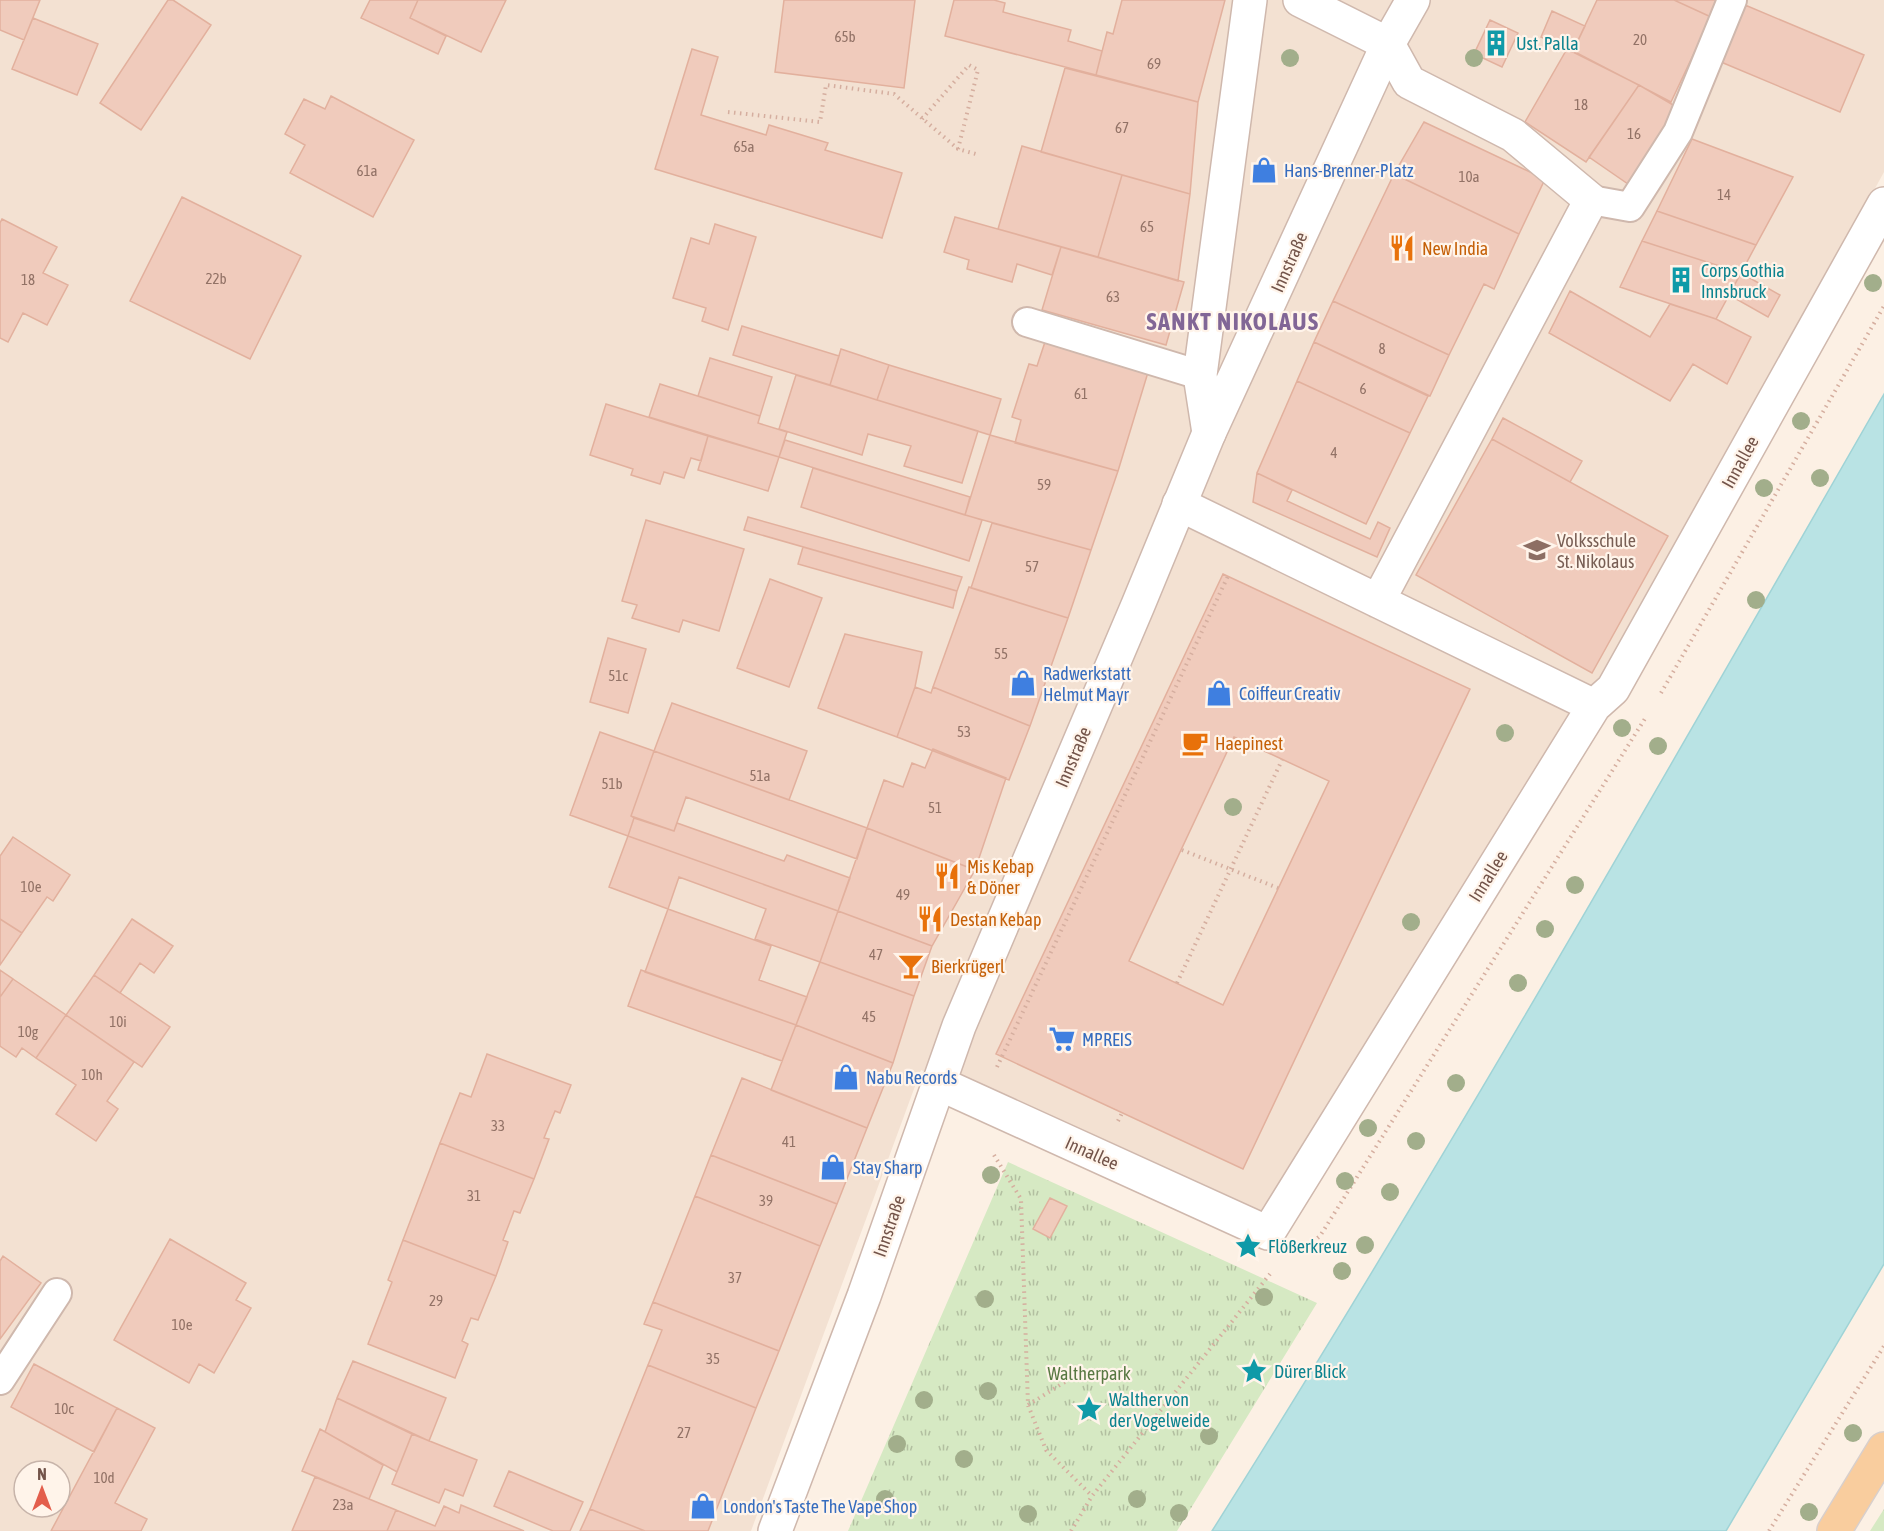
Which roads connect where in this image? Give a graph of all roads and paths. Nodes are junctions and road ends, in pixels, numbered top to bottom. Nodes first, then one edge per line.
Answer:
1 (1250, 0) edge
2 (1300, 0) edge
3 (1413, 0) edge
4 (1732, 0) edge
5 (1388, 44) junction
6 (728, 112) dead end
7 (922, 119) junction
8 (958, 149) junction
9 (976, 154) dead end
10 (1591, 200) junction
11 (1884, 204) edge
12 (1884, 306) edge
13 (1027, 322) dead end
14 (1200, 375) junction
15 (1209, 433) junction
16 (1179, 504) junction
17 (1228, 576) dead end
18 (1378, 601) junction
19 (1656, 702) dead end
20 (1594, 706) junction
21 (1649, 712) dead end
22 (1282, 760) dead end
23 (1182, 850) dead end
24 (1231, 869) junction
25 (1278, 888) dead end
26 (1177, 983) dead end
27 (938, 1083) junction
28 (983, 1104) junction
29 (1268, 1233) junction
30 (1311, 1243) dead end
31 (57, 1293) dead end
32 (1884, 1346) edge
33 (1084, 1370) dead end
34 (0, 1380) edge
35 (1028, 1405) junction
36 (1884, 1449) edge
37 (1092, 1496) junction
38 (775, 1531) edge
39 (1071, 1531) edge
40 (1770, 1531) edge
41 (1833, 1531) edge

1 - 14 street
2 - 5 street
3 - 5 street, Innstraße
4 - 10 lane
5 - 10 street
5 - 15 street, Innstraße
6 - 7 path
7 - 8 path
7 - 8 path
8 - 9 path
10 - 18 street
11 - 20 street, Innallee
12 - 19 path
13 - 14 lane
14 - 15 street
15 - 16 street, Innstraße
16 - 18 street
16 - 27 street, Innstraße
17 - 28 path
18 - 20 street
20 - 29 street, Innallee
21 - 30 path
22 - 24 path
23 - 24 path
24 - 25 path
24 - 26 path
27 - 28 street, Innallee
27 - 38 street, Innstraße
28 - 29 street, Innallee
28 - 35 path
29 - 37 path
31 - 34 lane
32 - 40 path
33 - 35 path
35 - 37 path
36 - 41 main road
37 - 39 path

